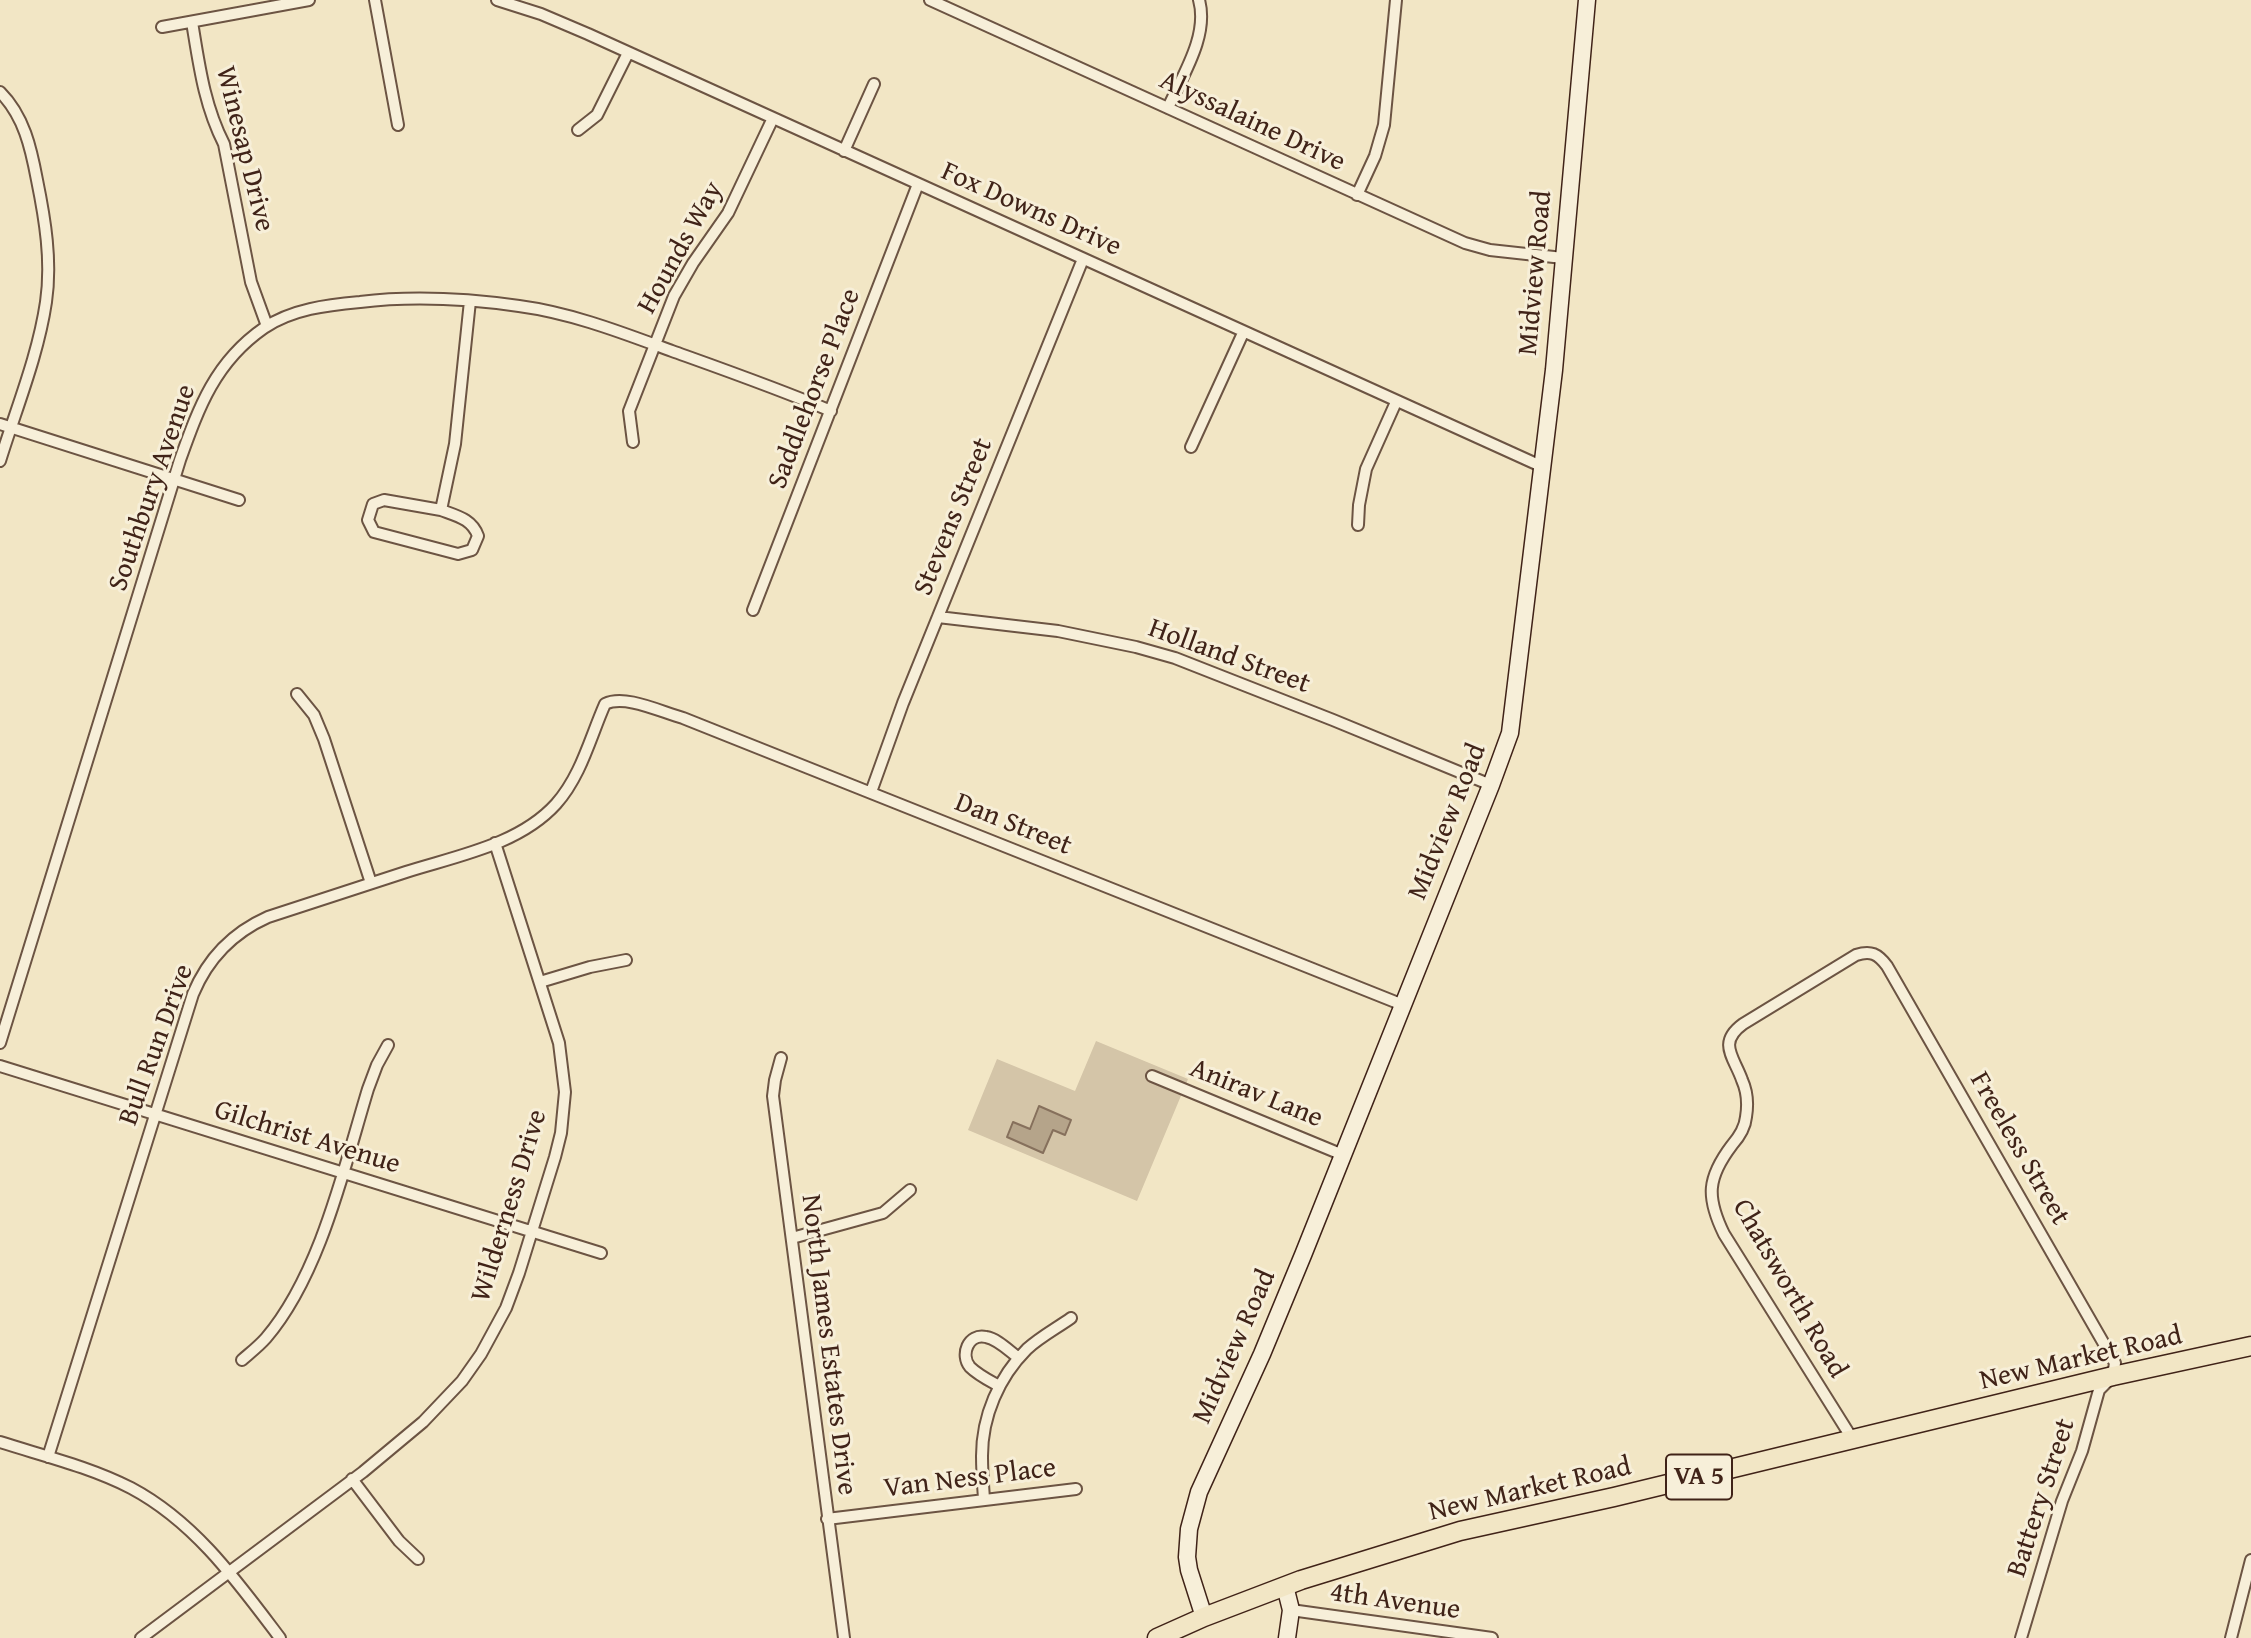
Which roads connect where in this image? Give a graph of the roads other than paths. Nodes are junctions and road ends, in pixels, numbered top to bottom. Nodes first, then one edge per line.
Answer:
1 (309, 0) edge
2 (375, 0) edge
3 (497, 0) edge
4 (930, 0) edge
5 (1199, 0) edge
6 (1396, 0) edge
7 (1587, 0) edge
8 (192, 22) junction
9 (162, 27) dead end
10 (628, 53) junction
11 (874, 84) dead end
12 (1, 93) edge
13 (1168, 108) junction
14 (773, 118) junction
15 (398, 125) dead end
16 (578, 130) dead end
17 (844, 151) junction
18 (918, 184) junction
19 (1357, 195) junction
20 (1563, 258) junction
21 (1083, 259) junction
22 (470, 301) junction
23 (267, 326) junction
24 (1243, 333) junction
25 (656, 345) junction
26 (1396, 402) junction
27 (831, 411) junction
28 (5, 426) edge
29 (633, 442) dead end
30 (1191, 447) dead end
31 (0, 461) edge
32 (1543, 467) junction
33 (175, 478) junction
34 (239, 500) dead end
35 (441, 510) junction
36 (1358, 526) dead end
37 (753, 610) dead end
38 (939, 617) junction
39 (297, 694) dead end
40 (604, 706) joint
41 (1491, 785) junction
42 (871, 792) junction
43 (495, 843) junction
44 (371, 883) junction
45 (1870, 953) joint
46 (626, 960) dead end
47 (540, 982) junction
48 (1403, 1005) junction
49 (0, 1043) edge
50 (388, 1045) dead end
51 (781, 1058) dead end
52 (0, 1066) edge
53 (1152, 1076) dead end
54 (156, 1114) junction
55 (1343, 1155) junction
56 (342, 1172) junction
57 (910, 1190) dead end
58 (532, 1232) junction
59 (792, 1238) junction
60 (601, 1253) dead end
61 (1071, 1318) dead end
62 (2251, 1346) edge
63 (1019, 1359) junction
64 (242, 1360) dead end
65 (2113, 1376) junction
66 (999, 1387) junction
67 (1853, 1440) junction
68 (0, 1442) edge
69 (48, 1457) junction
70 (352, 1479) junction
71 (1076, 1489) dead end
72 (984, 1499) junction
73 (827, 1519) junction
74 (418, 1559) dead end
75 (2251, 1560) edge
76 (228, 1572) junction
77 (1285, 1586) junction
78 (1291, 1610) junction
79 (1204, 1616) junction
80 (141, 1638) edge
81 (280, 1638) edge
82 (844, 1638) edge
83 (1157, 1638) edge
84 (1287, 1638) edge
85 (1492, 1638) edge
86 (2021, 1638) edge
87 (2231, 1638) edge

1 - 8 street
2 - 15 street
3 - 10 street, Fox Downs Drive
4 - 13 street, Alyssalaine Drive
5 - 13 street
6 - 19 street
7 - 20 street, Midview Road
8 - 9 street
8 - 23 street, Winesap Drive
10 - 14 street, Fox Downs Drive
10 - 16 street
11 - 17 street
12 - 28 street
13 - 19 street, Alyssalaine Drive
14 - 17 street, Fox Downs Drive
14 - 25 street, Hounds Way
17 - 18 street, Fox Downs Drive
18 - 21 street, Fox Downs Drive
18 - 27 street, Saddlehorse Place
19 - 20 street, Alyssalaine Drive
20 - 32 street, Midview Road
21 - 24 street, Fox Downs Drive
21 - 38 street, Stevens Street
22 - 23 street, Southbury Avenue
22 - 25 street, Southbury Avenue
22 - 35 street
23 - 33 street, Southbury Avenue
24 - 26 street, Fox Downs Drive
24 - 30 street
25 - 27 street, Southbury Avenue
25 - 29 street, Hounds Way
26 - 32 street, Fox Downs Drive
26 - 36 street
27 - 37 street, Saddlehorse Place
28 - 31 street
28 - 33 street
32 - 41 street, Midview Road
33 - 34 street
33 - 49 street, Southbury Avenue
35 - 35 street
38 - 41 street, Holland Street
38 - 42 street, Stevens Street
39 - 44 street
40 - 42 street, Dan Street
40 - 43 street, Bull Run Drive
41 - 48 street, Midview Road
42 - 48 street, Dan Street
43 - 44 street, Bull Run Drive
43 - 47 street, Wilderness Drive
44 - 54 street, Bull Run Drive
45 - 65 street, Freeless Street
45 - 67 street, Chatsworth Road
46 - 47 street
47 - 58 street, Wilderness Drive
48 - 55 street, Midview Road
50 - 56 street
51 - 59 street, North James Estates Drive
52 - 54 street, Gilchrist Avenue
53 - 55 street, Anirav Lane
54 - 56 street, Gilchrist Avenue
54 - 69 street, Bull Run Drive
55 - 79 street, Midview Road
56 - 58 street, Gilchrist Avenue
56 - 64 street
57 - 59 street
58 - 60 street, Gilchrist Avenue
58 - 70 street, Wilderness Drive
59 - 73 street, North James Estates Drive
61 - 63 street
62 - 65 main road, New Market Road / VA 5
63 - 66 street
63 - 66 street
65 - 67 main road, New Market Road / VA 5
65 - 86 street, Battery Street
66 - 72 street
67 - 77 main road, New Market Road / VA 5
68 - 69 street
69 - 76 street
70 - 74 street
70 - 76 street, Wilderness Drive
71 - 72 street, Van Ness Place
72 - 73 street, Van Ness Place
73 - 82 street, North James Estates Drive
75 - 87 street
76 - 80 street, Wilderness Drive
76 - 81 street
77 - 78 street
77 - 79 main road, New Market Road / VA 5
78 - 84 street
78 - 85 street, 4th Avenue
79 - 83 main road, New Market Road / VA 5

